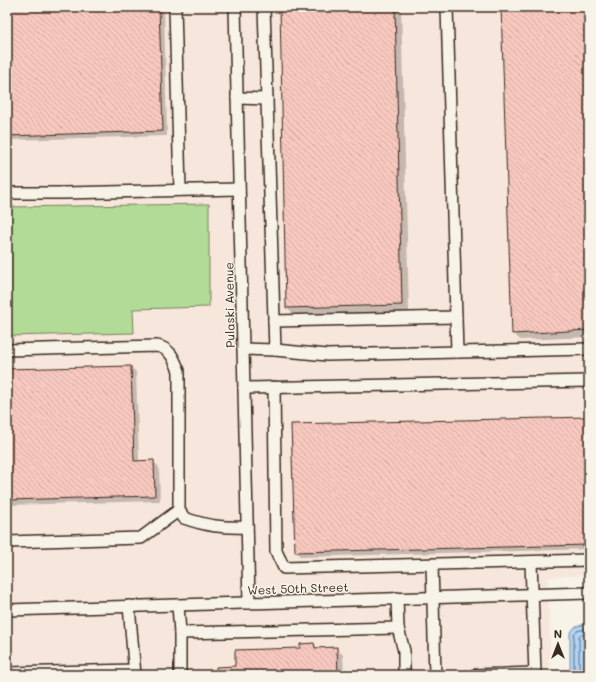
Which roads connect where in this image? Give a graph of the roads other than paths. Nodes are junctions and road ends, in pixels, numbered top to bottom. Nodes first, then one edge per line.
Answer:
1 (175, 7) edge
2 (235, 7) edge
3 (264, 7) edge
4 (447, 7) edge
5 (237, 98) junction
6 (267, 98) junction
7 (239, 189) junction
8 (180, 190) junction
9 (7, 193) edge
10 (456, 317) junction
11 (274, 321) junction
12 (243, 349) junction
13 (589, 349) edge
14 (7, 350) edge
15 (275, 350) junction
16 (457, 352) junction
17 (589, 381) edge
18 (274, 387) junction
19 (244, 388) junction
20 (180, 510) junction
21 (247, 527) junction
22 (7, 542) edge
23 (589, 560) edge
24 (532, 562) junction
25 (432, 564) junction
26 (589, 592) edge
27 (533, 594) junction
28 (434, 597) junction
29 (397, 598) junction
30 (249, 603) junction
31 (178, 605) junction
32 (130, 606) junction
33 (7, 610) edge
34 (398, 628) junction
35 (180, 633) junction
36 (7, 673) edge
37 (135, 673) edge
38 (180, 675) edge
39 (404, 675) edge
40 (435, 675) edge
41 (475, 675) edge

1 - 8 street
2 - 5 street, Pulaski Avenue
3 - 6 street
4 - 10 street
5 - 6 street
5 - 7 street, Pulaski Avenue
6 - 11 street
7 - 8 street
7 - 12 street, Pulaski Avenue
8 - 9 street
10 - 11 street
10 - 16 street
11 - 15 street
12 - 15 street
12 - 19 street, Pulaski Avenue
13 - 16 street
14 - 20 street
15 - 16 street
17 - 18 street
18 - 19 street
18 - 25 street
19 - 21 street, Pulaski Avenue
20 - 21 street
20 - 22 street
21 - 30 street, Pulaski Avenue
23 - 24 street
24 - 25 street
24 - 27 street
25 - 28 street
26 - 27 street, West 50th Street
27 - 28 street, West 50th Street
27 - 41 street
28 - 29 street, West 50th Street
28 - 40 street
29 - 30 street, West 50th Street
29 - 34 street
30 - 31 street, West 50th Street
31 - 32 street, West 50th Street
31 - 35 street
32 - 33 street, West 50th Street
32 - 37 street
34 - 35 street
34 - 39 street
35 - 38 street
36 - 37 street

